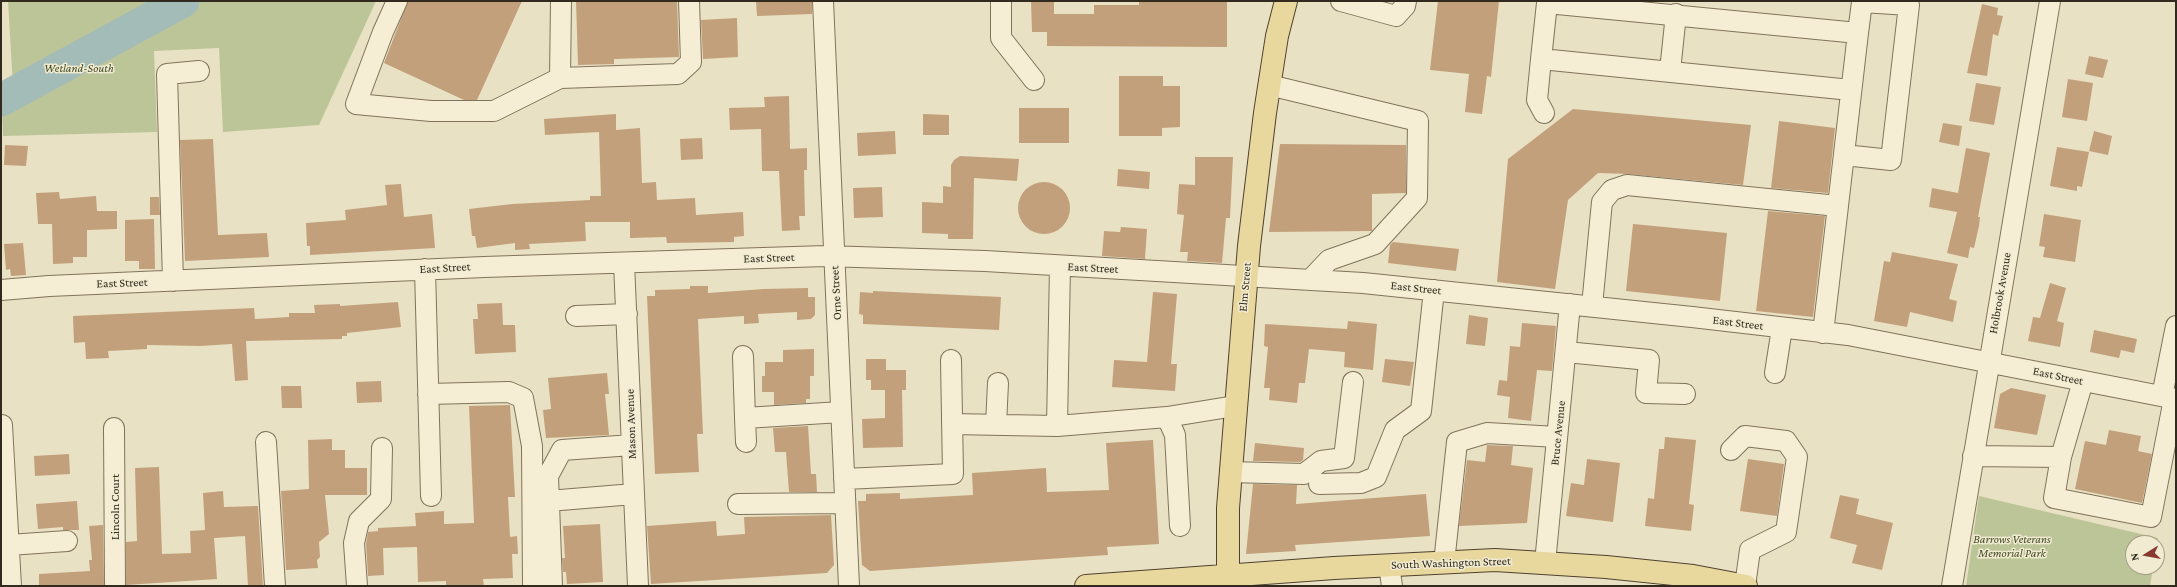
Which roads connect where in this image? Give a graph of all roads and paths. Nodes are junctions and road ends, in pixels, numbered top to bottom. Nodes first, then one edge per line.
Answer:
1 (397, 1) edge
2 (561, 1) edge
3 (689, 1) edge
4 (823, 1) edge
5 (1001, 1) edge
6 (1286, 1) edge
7 (1342, 1) edge
8 (2050, 1) edge
9 (1401, 8) edge
10 (1676, 14) junction
11 (1858, 33) junction
12 (1541, 59) junction
13 (199, 71) dead end
14 (1670, 72) junction
15 (560, 78) junction
16 (1034, 80) dead end
17 (1269, 85) junction
18 (1851, 90) junction
19 (1544, 113) dead end
20 (1844, 155) junction
21 (1838, 206) junction
22 (834, 257) junction
23 (624, 263) junction
24 (1060, 266) junction
25 (425, 269) junction
26 (1246, 276) junction
27 (1311, 279) junction
28 (173, 281) junction
29 (1, 290) edge
30 (1434, 290) junction
31 (1570, 304) junction
32 (1592, 306) junction
33 (627, 314) junction
34 (576, 316) dead end
35 (2176, 326) edge
36 (1782, 328) junction
37 (1823, 332) junction
38 (1566, 352) junction
39 (743, 356) dead end
40 (951, 360) dead end
41 (1988, 362) junction
42 (1775, 373) dead end
43 (2083, 381) junction
44 (1353, 382) dead end
45 (998, 383) dead end
46 (428, 394) junction
47 (1684, 394) dead end
48 (2171, 398) edge
49 (1235, 406) junction
50 (841, 412) junction
51 (1167, 417) junction
52 (745, 418) junction
53 (952, 424) junction
54 (2, 425) dead end
55 (996, 425) junction
56 (1057, 426) junction
57 (114, 428) dead end
58 (1557, 437) junction
59 (266, 442) dead end
60 (746, 442) dead end
61 (632, 445) junction
62 (382, 448) dead end
63 (1731, 450) dead end
64 (1973, 456) junction
65 (2061, 457) junction
66 (1230, 472) junction
67 (844, 479) junction
68 (1319, 484) dead end
69 (634, 494) junction
70 (431, 496) dead end
71 (548, 502) junction
72 (845, 503) junction
73 (738, 504) dead end
74 (1180, 526) dead end
75 (67, 541) dead end
76 (8, 545) junction
77 (1444, 563) junction
78 (1545, 563) junction
79 (1390, 576) edge
80 (1228, 581) edge
81 (11, 586) edge
82 (115, 586) edge
83 (275, 586) edge
84 (357, 586) edge
85 (532, 586) edge
86 (552, 586) edge
87 (638, 586) edge
88 (849, 586) edge
89 (1086, 586) edge
90 (1742, 586) edge
91 (1952, 586) edge

1 - 15 street
2 - 15 street
3 - 15 street
4 - 22 street, Orne Street
5 - 16 street
6 - 17 main road, Elm Street
7 - 9 street
8 - 41 street, Holbrook Avenue
10 - 11 street
10 - 12 street
10 - 14 street
11 - 18 street
11 - 20 street
12 - 14 street
12 - 19 street
13 - 28 street
14 - 18 street
17 - 26 main road, Elm Street
17 - 27 street
18 - 20 street
20 - 21 street
21 - 32 street
21 - 37 street
22 - 23 street, East Street
22 - 24 street, East Street
22 - 50 street, Orne Street
23 - 25 street, East Street
23 - 33 street, Mason Avenue
24 - 26 street, East Street
24 - 56 street
25 - 28 street, East Street
25 - 46 street
26 - 27 street, East Street
26 - 49 main road, Elm Street
27 - 30 street, East Street
28 - 29 street, East Street
30 - 31 street, East Street
30 - 68 street
31 - 32 street, East Street
31 - 38 street, Bruce Avenue
32 - 36 street, East Street
33 - 34 street
33 - 61 street, Mason Avenue
35 - 48 street
36 - 37 street, East Street
36 - 42 street
37 - 41 street, East Street
38 - 47 street
38 - 58 street, Bruce Avenue
39 - 52 street
40 - 53 street
41 - 43 street, East Street
41 - 64 street, Holbrook Avenue
43 - 48 street, East Street
43 - 65 street
44 - 66 street
45 - 55 street
46 - 70 street
46 - 85 street
48 - 65 street
49 - 51 street
49 - 66 main road, Elm Street
50 - 52 street
50 - 67 street, Orne Street
51 - 56 street
51 - 74 street
52 - 60 street
53 - 55 street
53 - 67 street
54 - 76 street
55 - 56 street
57 - 82 street, Lincoln Court
58 - 77 street
58 - 78 street, Bruce Avenue
59 - 83 street
61 - 69 street, Mason Avenue
61 - 71 street
62 - 84 street
63 - 90 street
64 - 65 street
64 - 91 street, Holbrook Avenue
66 - 80 main road, Elm Street
67 - 72 street, Orne Street
69 - 71 street
69 - 87 street, Mason Avenue
71 - 86 street
72 - 73 street
72 - 88 street, Orne Street
75 - 76 street
76 - 81 street
77 - 78 main road, South Washington Street
77 - 79 main road, South Washington Street
78 - 90 main road, South Washington Street
79 - 80 main road, South Washington Street
80 - 89 main road, South Washington Street

